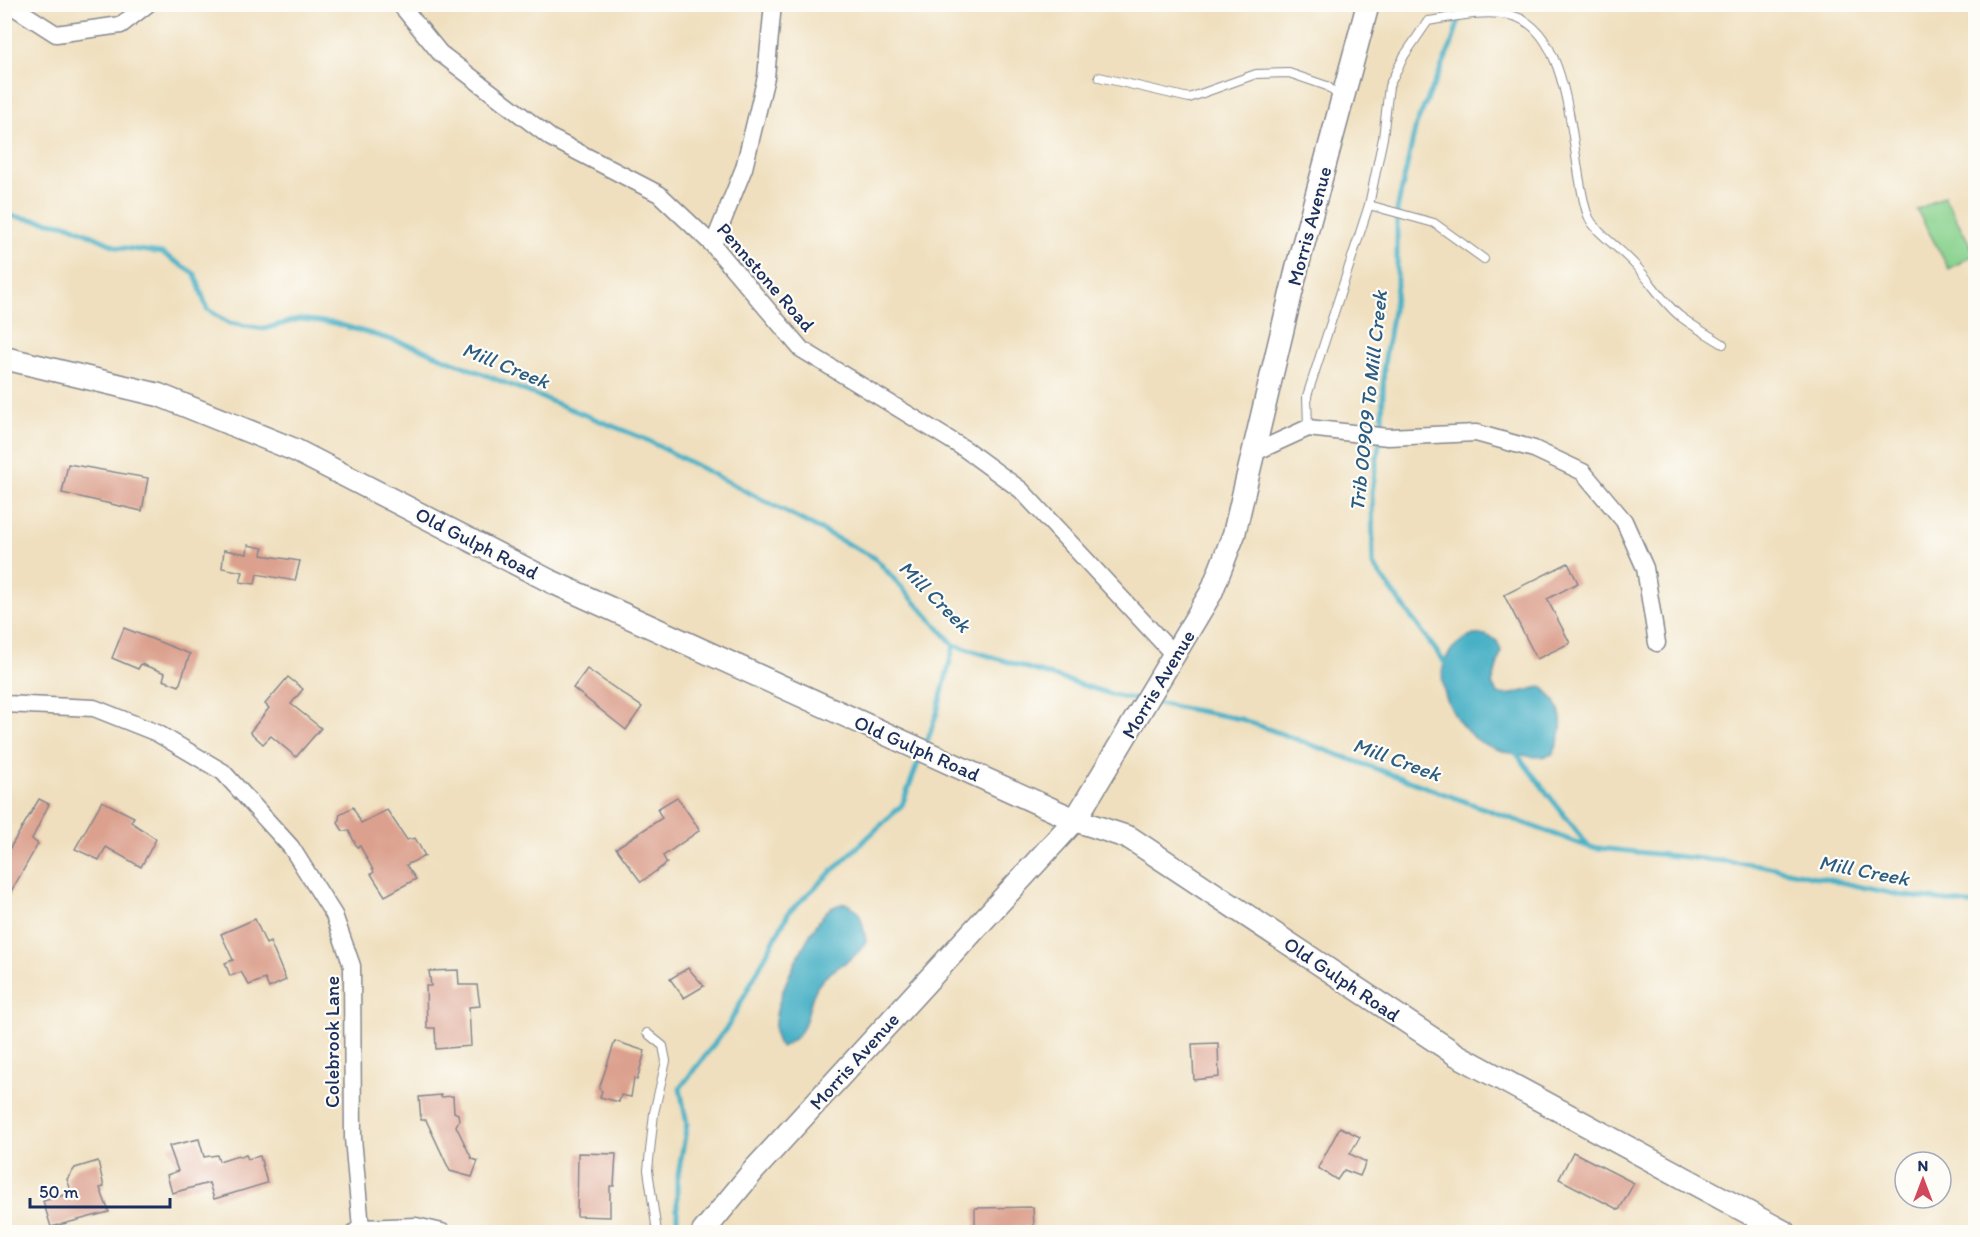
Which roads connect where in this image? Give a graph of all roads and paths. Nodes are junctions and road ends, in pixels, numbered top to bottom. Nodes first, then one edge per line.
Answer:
1 (9, 4) edge
2 (148, 4) edge
3 (400, 4) edge
4 (774, 4) edge
5 (1368, 4) edge
6 (1099, 77) dead end
7 (1342, 98) junction
8 (1369, 205) junction
9 (713, 245) junction
10 (1484, 259) dead end
11 (1723, 344) dead end
12 (4, 358) edge
13 (1308, 428) junction
14 (1251, 454) junction
15 (1657, 643) dead end
16 (1175, 656) junction
17 (4, 704) edge
18 (1075, 820) junction
19 (647, 1033) dead end
20 (358, 1230) edge
21 (442, 1233) edge
22 (657, 1233) edge
23 (703, 1233) edge
24 (1784, 1233) edge

1 - 2 street
3 - 9 street, Pennstone Road
4 - 9 street
5 - 7 street, Morris Avenue
6 - 7 lane
7 - 14 street, Morris Avenue
8 - 10 lane
8 - 11 lane
8 - 13 lane
9 - 16 street, Pennstone Road
12 - 18 street, Old Gulph Road
13 - 14 street
13 - 15 street
14 - 16 street, Morris Avenue
16 - 18 street, Morris Avenue
17 - 20 street, Colebrook Lane
18 - 23 street, Morris Avenue
18 - 24 street, Old Gulph Road
19 - 22 lane
20 - 21 street

